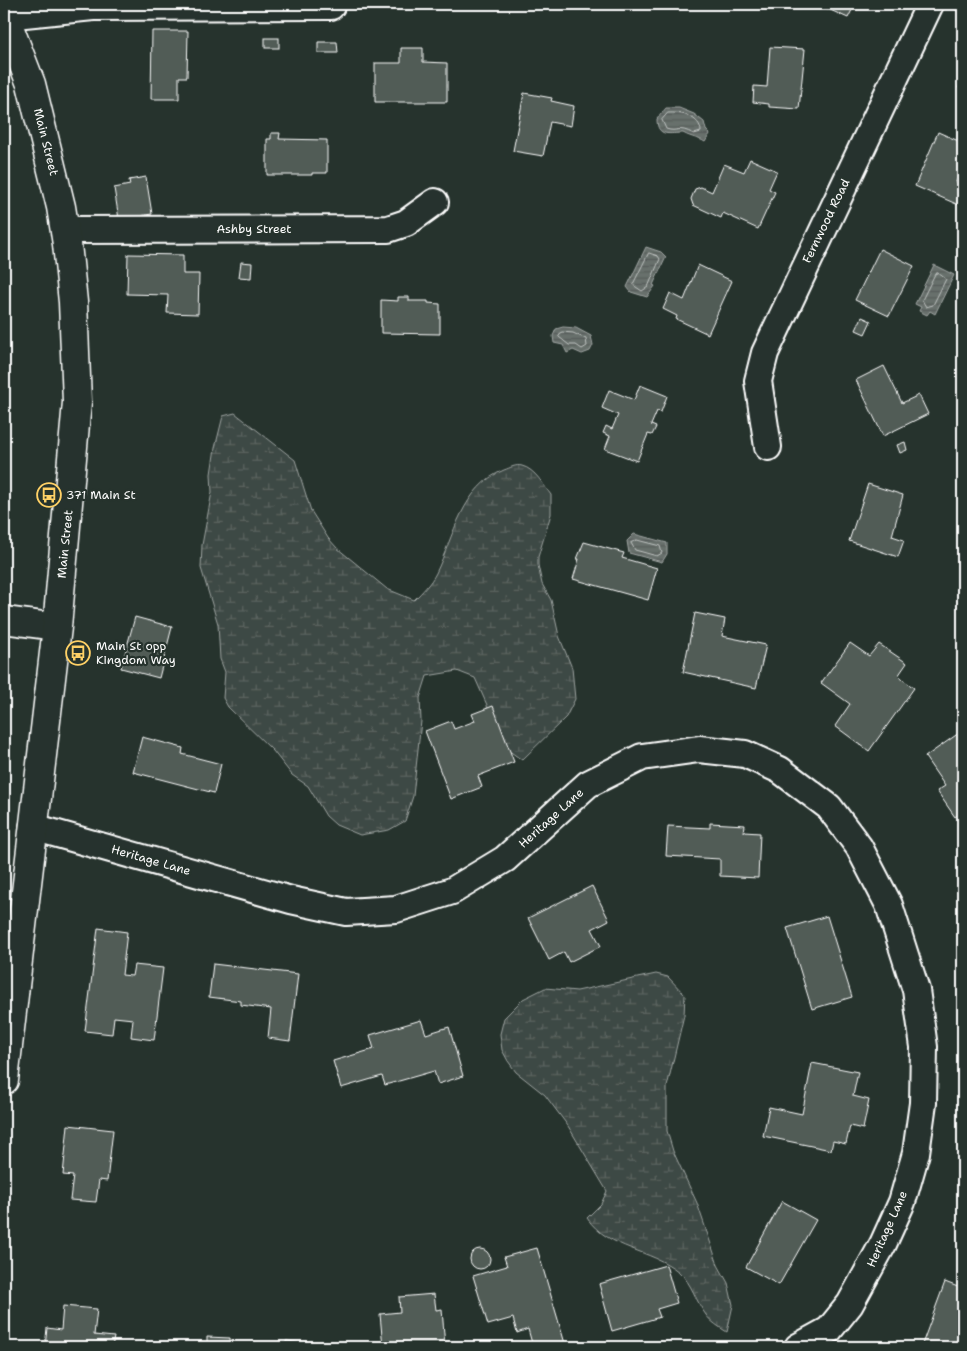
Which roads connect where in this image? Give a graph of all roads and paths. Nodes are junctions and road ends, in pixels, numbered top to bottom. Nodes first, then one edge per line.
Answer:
1 (930, 4) edge
2 (331, 6) dead end
3 (4, 15) edge
4 (435, 202) dead end
5 (65, 230) junction
6 (768, 447) dead end
7 (4, 620) edge
8 (57, 627) junction
9 (33, 827) junction
10 (4, 1080) edge
11 (798, 1347) edge

1 - 6 street, Fernwood Road
2 - 3 street
3 - 5 main road, Main Street
4 - 5 street, Ashby Street
5 - 8 main road, Main Street
7 - 8 street
8 - 9 main road, Main Street
9 - 10 main road, Main Street
9 - 11 street, Heritage Lane

